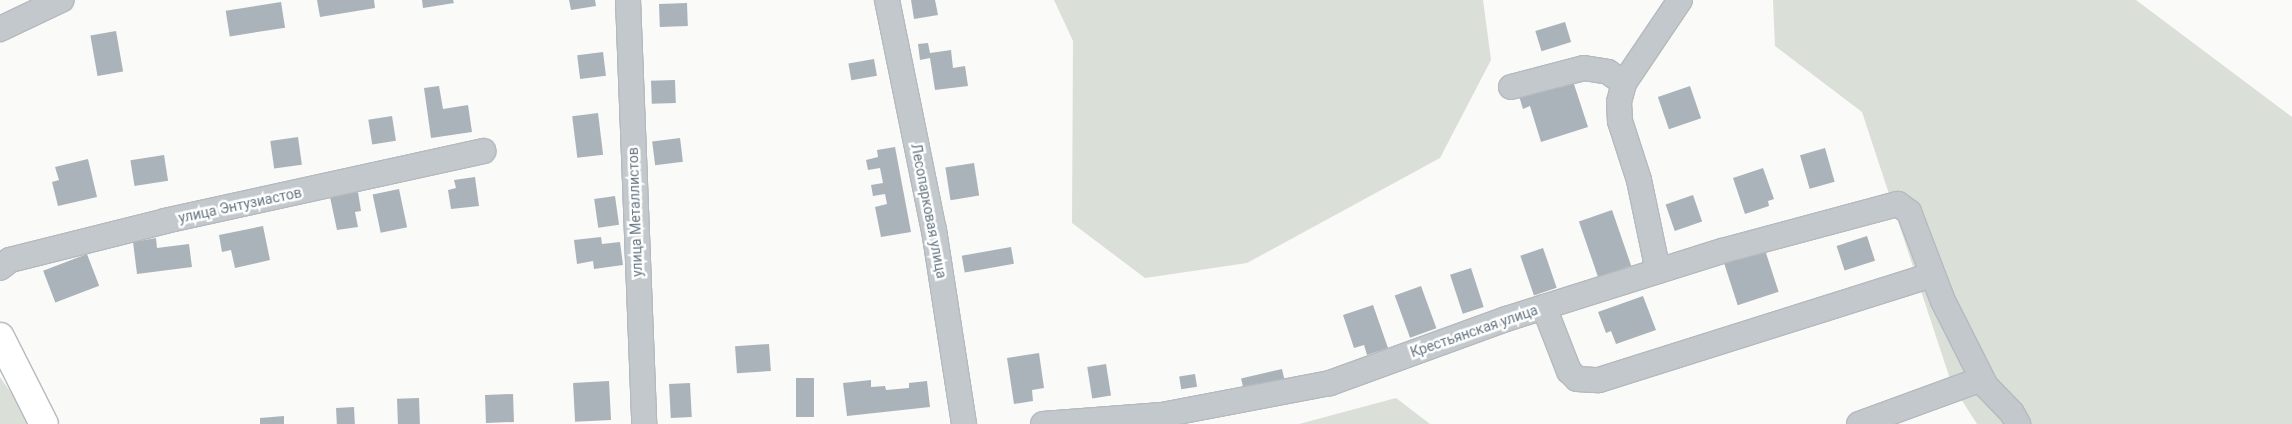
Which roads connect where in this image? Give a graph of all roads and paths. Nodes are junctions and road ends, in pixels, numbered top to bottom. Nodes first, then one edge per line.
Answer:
1 (62, 0) edge
2 (628, 0) edge
3 (887, 0) edge
4 (1680, 0) edge
5 (0, 29) edge
6 (1624, 83) junction
7 (1511, 87) dead end
8 (483, 151) dead end
9 (0, 268) edge
10 (1658, 271) junction
11 (1932, 275) junction
12 (1544, 307) junction
13 (0, 337) edge
14 (1982, 379) junction
15 (44, 424) edge
16 (644, 424) edge
17 (964, 424) edge
18 (1043, 424) edge
19 (1859, 424) edge
20 (2018, 424) edge

1 - 5 street
2 - 16 street, улица Металлистов
3 - 17 street, Лесопарковая улица
4 - 6 street
6 - 7 street
6 - 10 street
8 - 9 street, улица Энтузиастов
10 - 11 street, Крестьянская улица
10 - 12 street, Крестьянская улица
11 - 12 street
11 - 14 street
12 - 18 street, Крестьянская улица
13 - 15 main road
14 - 19 street
14 - 20 street

